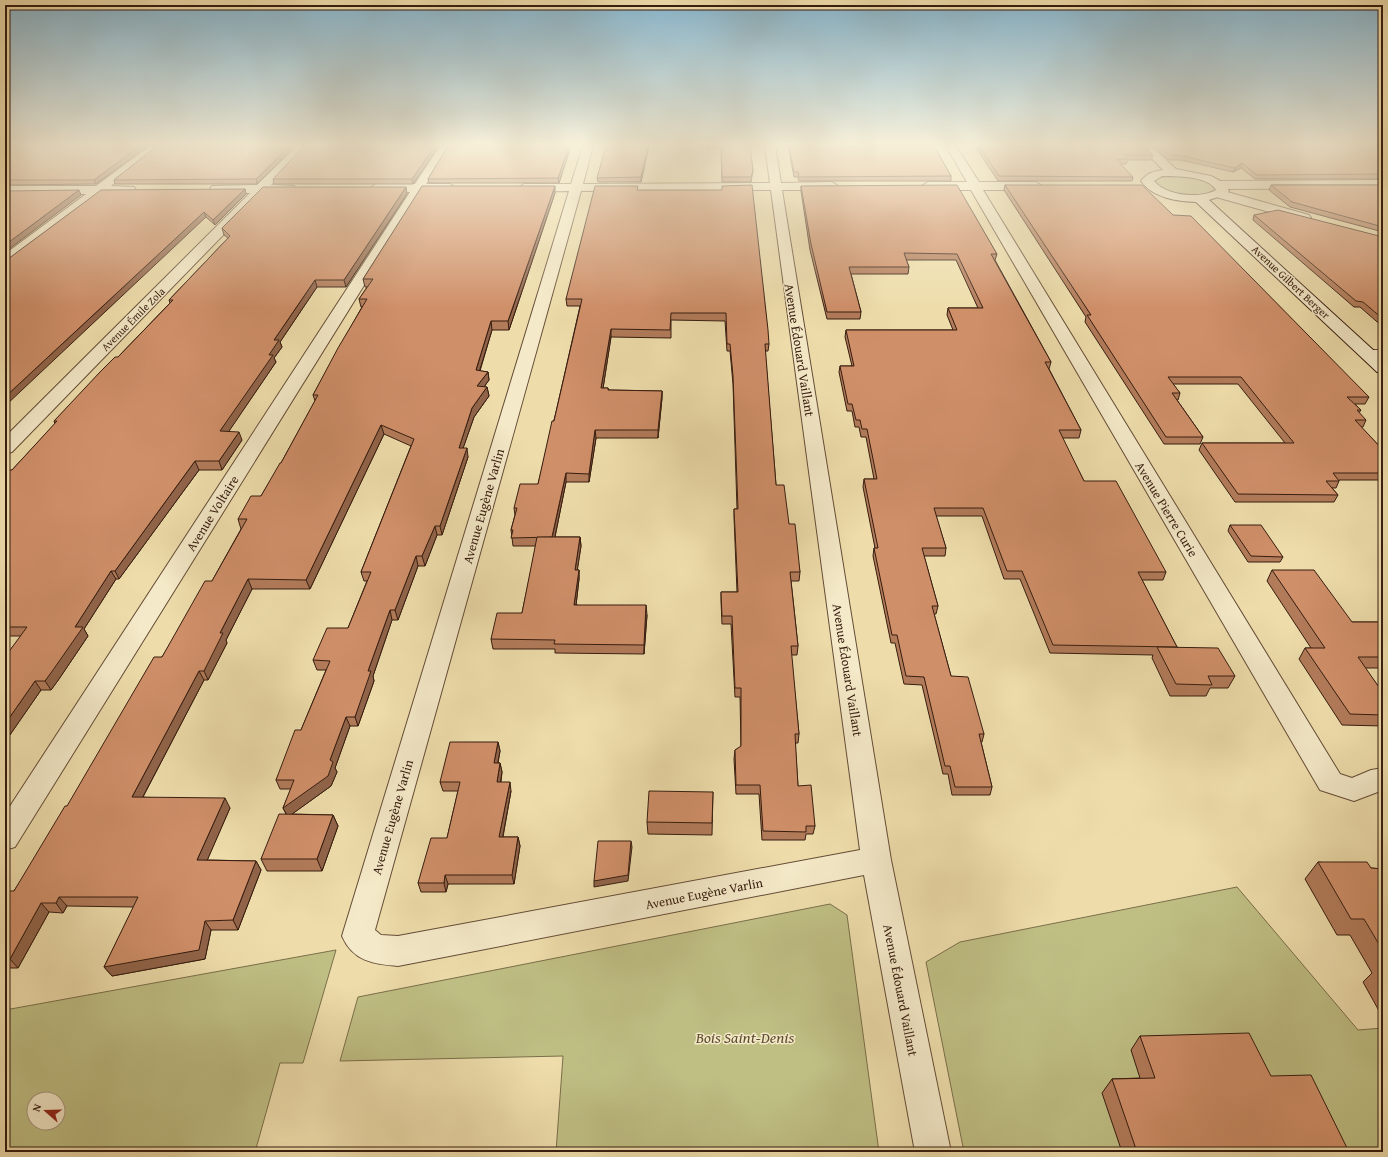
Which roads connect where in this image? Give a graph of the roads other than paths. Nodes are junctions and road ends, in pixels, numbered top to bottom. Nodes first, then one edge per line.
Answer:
1 (85, 200) edge
2 (250, 200) edge
3 (410, 200) edge
4 (573, 200) edge
5 (778, 200) edge
6 (983, 200) edge
7 (1201, 200) edge
8 (1251, 200) edge
9 (1314, 220) edge
10 (5, 260) edge
11 (1376, 355) edge
12 (1383, 368) edge
13 (5, 448) edge
14 (1383, 779) edge
15 (5, 838) edge
16 (876, 860) junction
17 (932, 1152) edge

1 - 10 street
2 - 13 street, Avenue Émile Zola
3 - 15 street, Avenue Voltaire
4 - 16 street, Avenue Eugène Varlin
5 - 16 street, Avenue Édouard Vaillant
6 - 14 street, Avenue Pierre Curie
7 - 11 street, Avenue Gilbert Berger
8 - 9 street
11 - 12 street, Avenue Gilbert Berger
16 - 17 street, Avenue Édouard Vaillant

